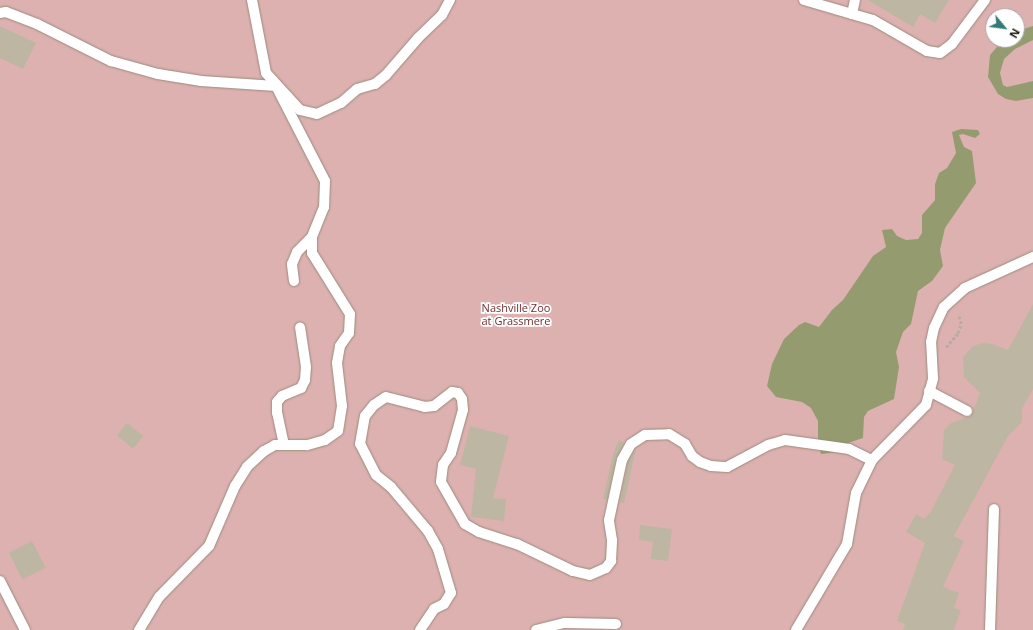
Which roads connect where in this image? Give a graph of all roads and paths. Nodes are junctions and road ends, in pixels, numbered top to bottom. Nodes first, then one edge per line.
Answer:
1 (252, 0) edge
2 (450, 0) edge
3 (804, 0) edge
4 (855, 0) edge
5 (985, 0) edge
6 (2, 11) edge
7 (852, 14) junction
8 (276, 86) junction
9 (312, 237) junction
10 (1033, 257) edge
11 (294, 281) dead end
12 (951, 301) junction
13 (300, 327) dead end
14 (932, 358) junction
15 (929, 392) junction
16 (967, 411) dead end
17 (284, 445) junction
18 (872, 460) junction
19 (994, 509) dead end
20 (0, 581) edge
21 (616, 624) dead end
22 (25, 630) edge
23 (139, 630) edge
24 (420, 630) edge
25 (536, 630) edge
26 (796, 630) edge
27 (990, 630) edge

1 - 8 lane
2 - 8 lane
3 - 7 lane
4 - 7 lane
5 - 7 lane
6 - 8 lane
8 - 9 lane
9 - 11 lane
9 - 17 lane
10 - 12 lane
12 - 14 lane
12 - 14 path
13 - 17 lane
14 - 15 lane
15 - 16 lane
15 - 18 lane
17 - 23 lane
18 - 24 lane
18 - 26 lane
19 - 27 lane
20 - 22 lane
21 - 25 lane

